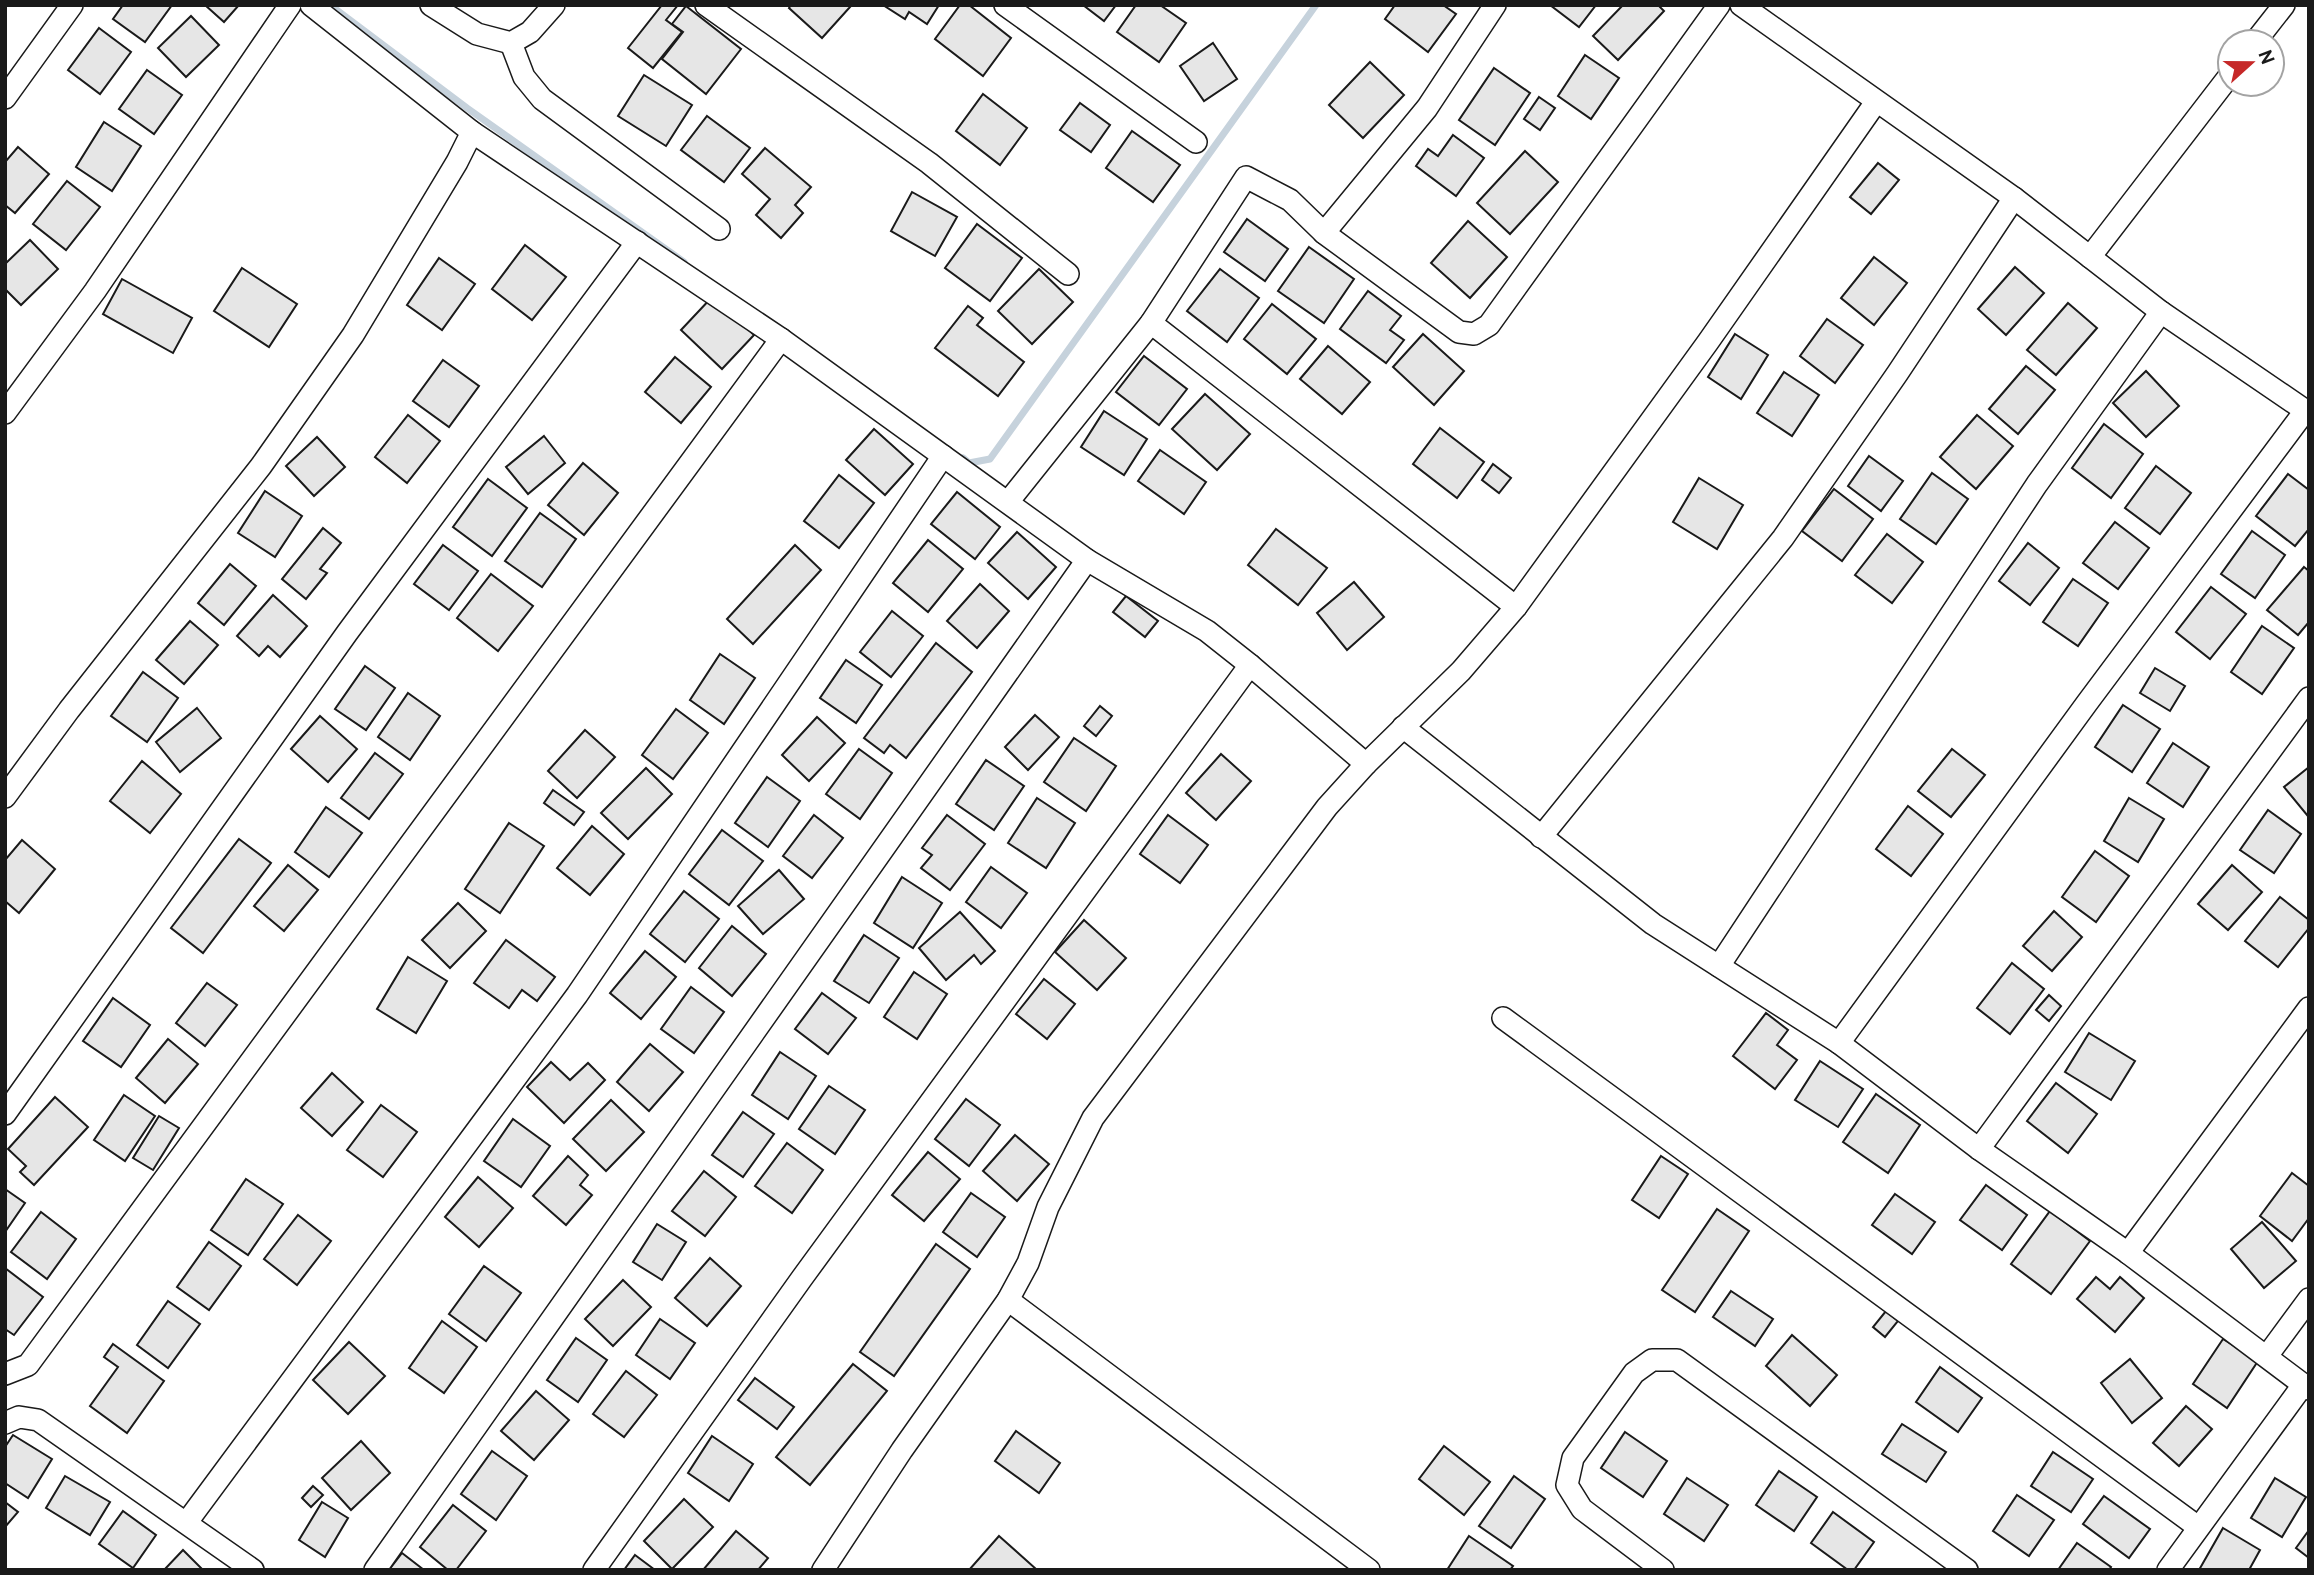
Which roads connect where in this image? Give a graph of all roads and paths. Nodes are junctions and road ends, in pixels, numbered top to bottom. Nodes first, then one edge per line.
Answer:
1 (72, 5) edge
2 (290, 5) edge
3 (310, 5) edge
4 (431, 5) edge
5 (554, 5) edge
6 (706, 5) edge
7 (1005, 5) edge
8 (1495, 5) edge
9 (1718, 5) edge
10 (1741, 5) edge
11 (2284, 5) edge
12 (2266, 28) edge
13 (511, 43) junction
14 (2216, 93) edge
15 (5, 98) edge
16 (1876, 102) junction
17 (472, 132) junction
18 (1196, 142) dead end
19 (2014, 198) junction
20 (719, 229) dead end
21 (1325, 233) junction
22 (636, 242) junction
23 (2090, 257) junction
24 (1068, 274) dead end
25 (2161, 312) junction
26 (1151, 323) junction
27 (781, 339) junction
28 (2307, 412) edge
29 (5, 413) edge
30 (943, 456) junction
31 (1008, 502) junction
32 (1087, 560) junction
33 (1516, 607) junction
34 (1250, 665) junction
35 (2309, 698) edge
36 (1404, 727) junction
37 (1366, 764) junction
38 (5, 797) edge
39 (1541, 837) junction
40 (1719, 965) junction
41 (2309, 1008) edge
42 (1503, 1018) dead end
43 (1839, 1043) junction
44 (5, 1114) edge
45 (1979, 1149) junction
46 (2128, 1253) junction
47 (2309, 1299) edge
48 (1008, 1300) junction
49 (2267, 1356) junction
50 (5, 1374) edge
51 (2306, 1387) edge
52 (5, 1423) edge
53 (187, 1522) junction
54 (2198, 1527) junction
55 (253, 1570) edge
56 (375, 1570) edge
57 (594, 1570) edge
58 (823, 1570) edge
59 (1369, 1570) edge
60 (1663, 1570) edge
61 (1967, 1570) edge
62 (2168, 1570) edge

1 - 15 street
2 - 29 street
3 - 17 street
4 - 13 street
5 - 13 street
6 - 24 street
7 - 18 street
8 - 21 street
9 - 21 street
10 - 16 street
11 - 12 street
13 - 20 street
14 - 23 street
16 - 19 street
16 - 33 street
17 - 22 street
17 - 38 street
19 - 23 street
19 - 39 street
21 - 26 street
22 - 27 street
22 - 44 street
23 - 25 street
25 - 28 street
25 - 40 street
26 - 31 street
26 - 33 street
27 - 30 street
27 - 50 street
28 - 43 street
30 - 31 street
30 - 53 street
31 - 32 street
32 - 34 street
32 - 56 street
33 - 36 street
34 - 37 street
34 - 57 street
35 - 45 street
36 - 37 street
36 - 39 street
37 - 48 street
39 - 40 street
40 - 43 street
41 - 46 street
42 - 54 street
43 - 45 street
45 - 46 street
46 - 49 street
47 - 49 street
48 - 58 street
48 - 59 street
49 - 51 street
51 - 54 street
52 - 53 street
53 - 55 street
54 - 62 street
60 - 61 street

